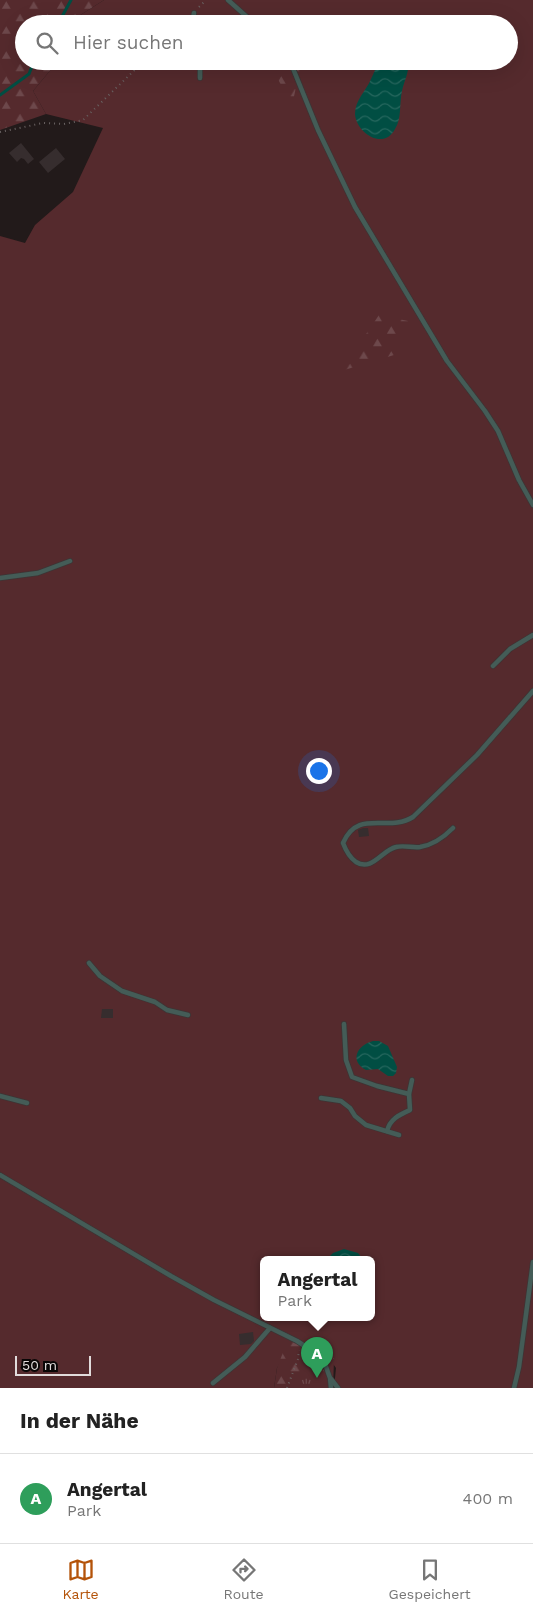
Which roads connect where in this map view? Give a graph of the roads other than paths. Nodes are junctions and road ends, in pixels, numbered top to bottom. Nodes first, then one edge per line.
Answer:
1 (228, 0) edge
2 (245, 15) edge
3 (200, 70) edge
4 (294, 70) edge
5 (200, 78) dead end
6 (533, 505) edge
7 (70, 561) dead end
8 (0, 578) edge
9 (533, 635) edge
10 (493, 666) dead end
11 (533, 691) edge
12 (453, 828) dead end
13 (89, 963) dead end
14 (188, 1015) dead end
15 (344, 1024) dead end
16 (412, 1080) dead end
17 (409, 1094) junction
18 (0, 1096) edge
19 (320, 1098) dead end
20 (27, 1104) dead end
21 (387, 1131) junction
22 (399, 1135) dead end
23 (0, 1175) edge
24 (533, 1262) edge
25 (270, 1328) junction
26 (330, 1378) junction
27 (213, 1383) dead end
28 (331, 1388) edge
29 (338, 1388) edge
30 (514, 1388) edge

1 - 2 lane
3 - 5 lane
4 - 6 lane
7 - 8 lane
9 - 10 lane
11 - 12 lane
13 - 14 lane
15 - 17 lane
16 - 17 lane
17 - 21 lane
18 - 20 lane
19 - 21 lane
21 - 22 lane
23 - 25 lane
24 - 30 lane
25 - 26 lane
25 - 27 lane
26 - 28 lane
26 - 29 lane

